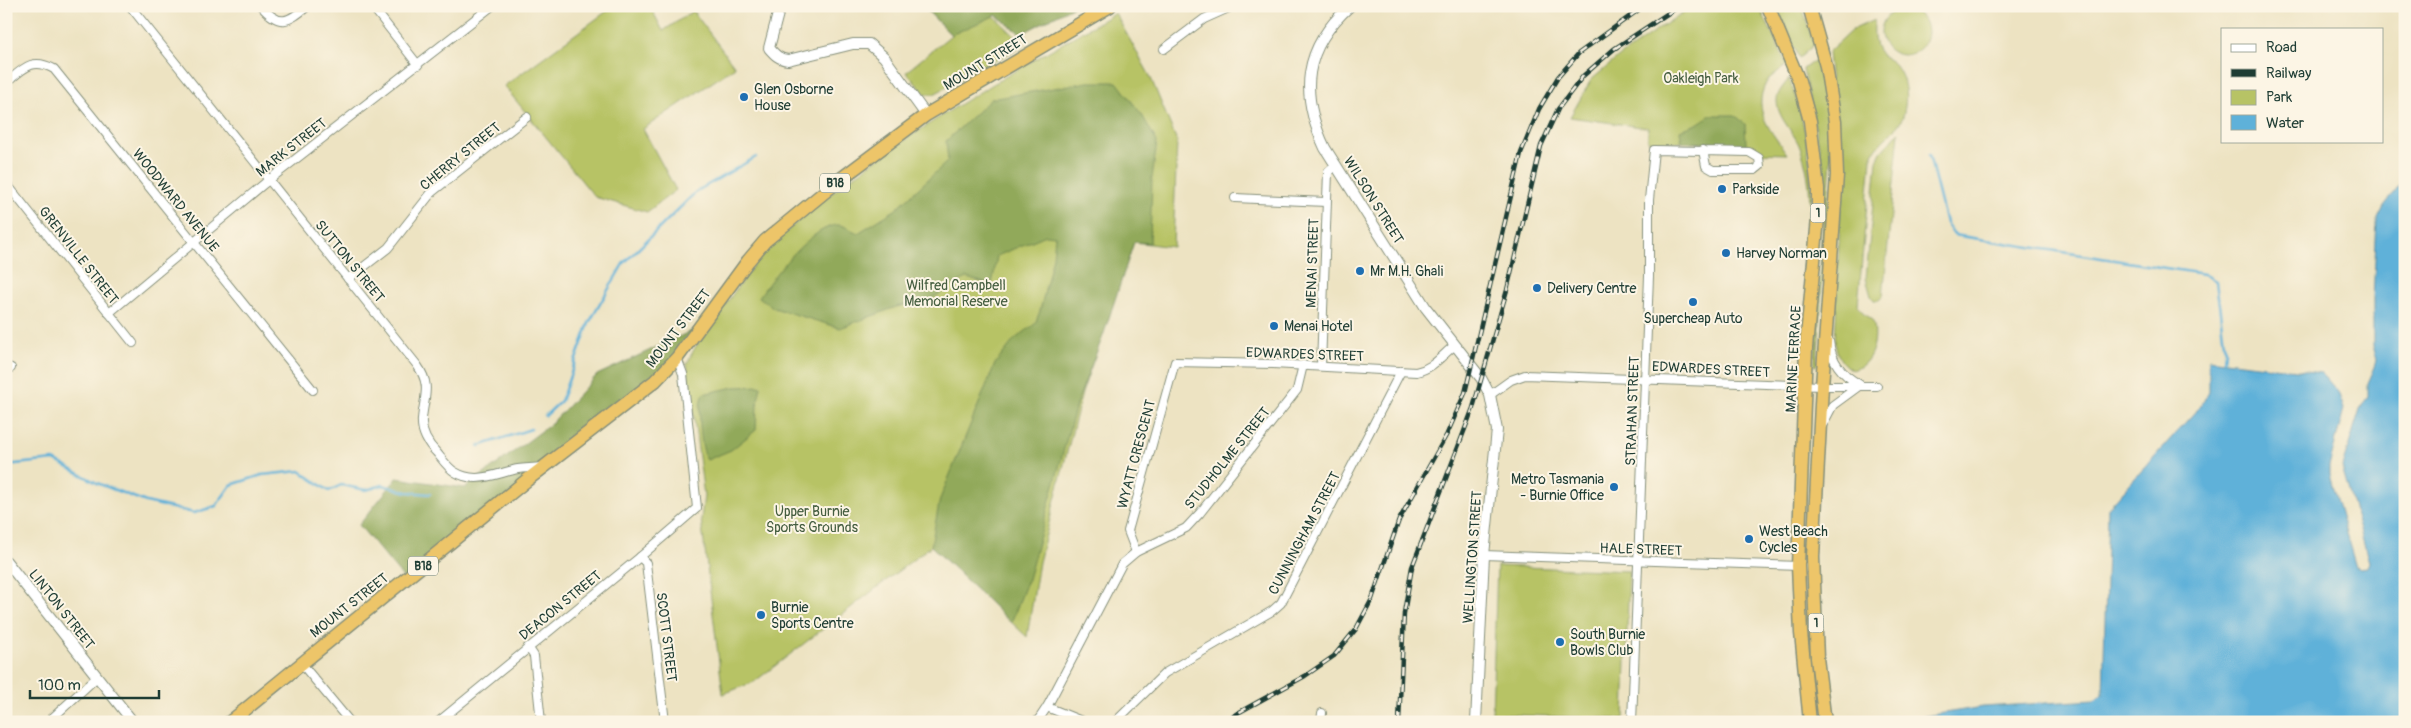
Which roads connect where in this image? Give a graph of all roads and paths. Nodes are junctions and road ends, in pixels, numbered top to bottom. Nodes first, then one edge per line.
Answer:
1 (130, 6) edge
2 (261, 6) edge
3 (308, 6) edge
4 (372, 6) edge
5 (492, 6) edge
6 (780, 6) edge
7 (1110, 6) edge
8 (1233, 6) edge
9 (1350, 6) edge
10 (1768, 6) edge
11 (1809, 6) edge
12 (1164, 49) dead end
13 (418, 65) junction
14 (6, 83) edge
15 (926, 115) junction
16 (527, 117) dead end
17 (1702, 150) junction
18 (1336, 165) junction
19 (269, 180) junction
20 (6, 183) edge
21 (13, 192) junction
22 (6, 197) edge
23 (1235, 198) dead end
24 (1326, 202) junction
25 (194, 242) junction
26 (348, 279) junction
27 (109, 313) junction
28 (1827, 323) junction
29 (133, 344) dead end
30 (1455, 345) junction
31 (677, 358) junction
32 (1175, 362) joint
33 (1303, 365) junction
34 (1321, 366) junction
35 (1401, 371) junction
36 (1645, 379) junction
37 (1861, 385) junction
38 (1806, 386) junction
39 (1822, 386) junction
40 (1877, 386) dead end
41 (312, 390) dead end
42 (1490, 396) junction
43 (1819, 432) junction
44 (543, 467) junction
45 (1136, 552) junction
46 (1484, 555) junction
47 (640, 557) junction
48 (6, 561) edge
49 (1639, 562) junction
50 (1798, 566) junction
51 (528, 647) junction
52 (301, 662) junction
53 (97, 677) junction
54 (1048, 707) junction
55 (1322, 713) dead end
56 (48, 722) edge
57 (132, 722) edge
58 (230, 722) edge
59 (350, 722) edge
60 (438, 722) edge
61 (541, 722) edge
62 (665, 722) edge
63 (1037, 722) edge
64 (1084, 722) edge
65 (1115, 722) edge
66 (1321, 722) edge
67 (1476, 722) edge
68 (1632, 722) edge
69 (1810, 722) edge
70 (1824, 722) edge

1 - 19 street, SUTTON STREET
2 - 3 street
4 - 13 street
5 - 13 street, MARK STREET
6 - 15 street
7 - 15 highway, MOUNT STREET / B18
8 - 12 street
9 - 18 street, WILSON STREET
10 - 38 highway, MARINE TERRACE / 1
11 - 28 highway, 1
13 - 19 street, MARK STREET
14 - 25 street, WOODWARD AVENUE
15 - 31 highway, MOUNT STREET / B18
16 - 26 street, CHERRY STREET
17 - 17 street, STRAHAN STREET
17 - 36 street, STRAHAN STREET
18 - 24 street, MENAI STREET
18 - 30 street, WILSON STREET
19 - 25 street, MARK STREET
19 - 26 street, SUTTON STREET
20 - 21 street, GRENVILLE STREET
21 - 22 street
21 - 27 street, GRENVILLE STREET
23 - 24 street
24 - 34 street, MENAI STREET
25 - 27 street, MARK STREET
25 - 41 street, WOODWARD AVENUE
26 - 44 street, SUTTON STREET
27 - 29 street, GRENVILLE STREET
28 - 37 street
28 - 39 highway, 1
30 - 35 street, EDWARDES STREET
30 - 42 street, WILSON STREET
31 - 44 highway, MOUNT STREET / B18
31 - 47 street, DEACON STREET
32 - 33 street, EDWARDES STREET
32 - 45 street, WYATT CRESCENT
33 - 34 street, EDWARDES STREET
33 - 45 street, STUDHOLME STREET
34 - 35 street, EDWARDES STREET
35 - 65 street, CUNNINGHAM STREET
36 - 38 street, EDWARDES STREET
36 - 42 street, EDWARDES STREET
36 - 49 street, STRAHAN STREET
37 - 39 street, EDWARDES STREET
37 - 40 street, EDWARDES STREET
37 - 43 street
38 - 39 street, EDWARDES STREET
38 - 50 highway, MARINE TERRACE / 1
39 - 43 highway, 1
42 - 46 street, WELLINGTON STREET
43 - 70 highway, 1
44 - 52 highway, MOUNT STREET / B18
45 - 54 street, STUDHOLME STREET
46 - 49 street, HALE STREET
46 - 67 street, WELLINGTON STREET
47 - 51 street, DEACON STREET
47 - 62 street, SCOTT STREET
48 - 53 street, LINTON STREET
49 - 50 street, HALE STREET
49 - 68 street, STRAHAN STREET
50 - 69 highway, MARINE TERRACE / 1
51 - 60 street, DEACON STREET
51 - 61 street
52 - 58 highway, MOUNT STREET / B18
52 - 59 street
53 - 56 street
53 - 57 street, LINTON STREET
54 - 63 street, STUDHOLME STREET
54 - 64 street
55 - 66 street

